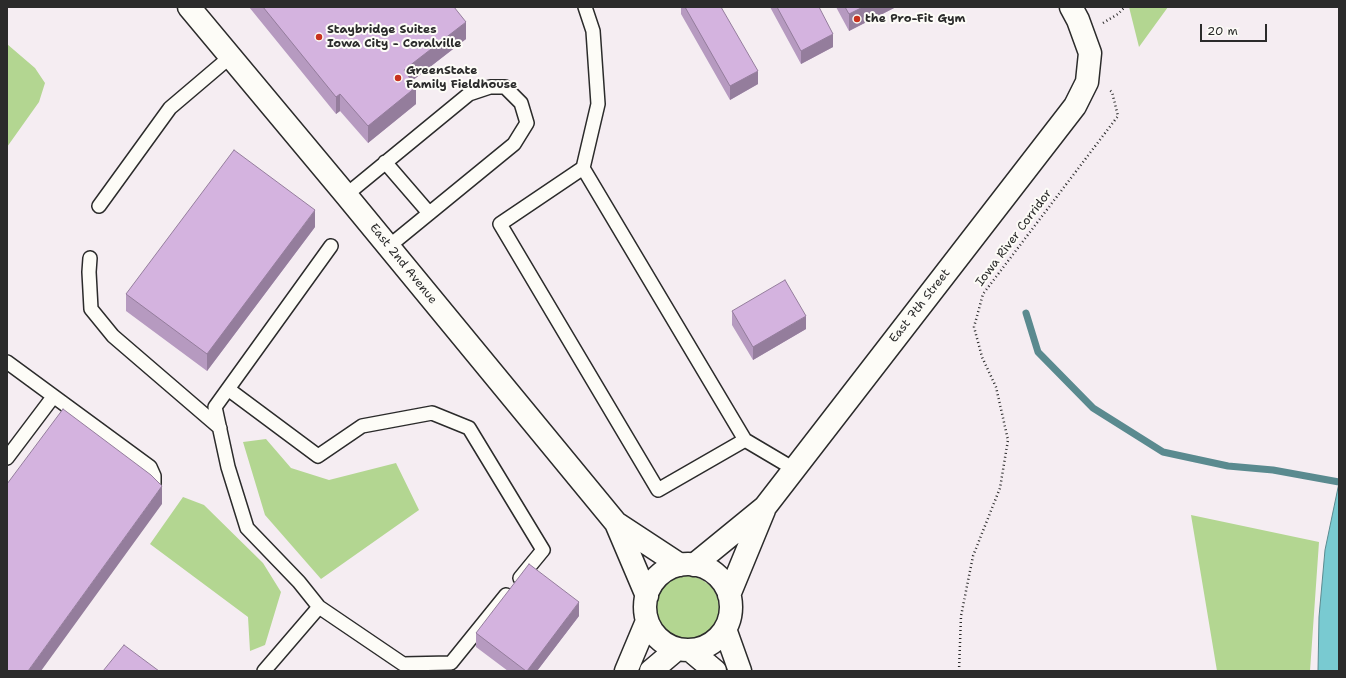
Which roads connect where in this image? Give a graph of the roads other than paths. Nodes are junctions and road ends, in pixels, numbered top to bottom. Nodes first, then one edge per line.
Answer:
1 (189, 7) edge
2 (585, 7) edge
3 (1071, 7) edge
4 (230, 57) junction
5 (385, 162) junction
6 (583, 168) junction
7 (346, 195) junction
8 (99, 206) dead end
9 (429, 213) junction
10 (331, 246) dead end
11 (388, 247) junction
12 (90, 258) dead end
13 (7, 362) edge
14 (228, 390) junction
15 (53, 397) junction
16 (220, 428) junction
17 (745, 440) junction
18 (7, 458) edge
19 (794, 468) junction
20 (151, 493) edge
21 (765, 507) junction
22 (616, 523) junction
23 (687, 565) junction
24 (647, 596) junction
25 (729, 596) junction
26 (320, 607) junction
27 (647, 621) junction
28 (725, 629) junction
29 (683, 649) junction
30 (264, 671) edge
31 (626, 671) edge
32 (651, 671) edge
33 (716, 671) edge
34 (740, 671) edge

1 - 4 street, East 2nd Avenue
2 - 6 lane
3 - 19 street, East 7th Street
4 - 7 street, East 2nd Avenue
4 - 8 lane
5 - 7 lane
5 - 9 lane
5 - 9 lane
6 - 17 lane
6 - 17 lane
7 - 11 street, East 2nd Avenue
9 - 11 lane
10 - 14 lane
11 - 22 street, East 2nd Avenue
12 - 16 lane
13 - 15 lane
14 - 16 lane
14 - 26 lane
15 - 18 lane
15 - 20 lane
16 - 26 lane
17 - 19 lane
19 - 21 street, East 7th Street
21 - 23 street, East 7th Street
21 - 25 street, East 7th Street
22 - 23 street, East 2nd Avenue
22 - 24 street, East 2nd Avenue
23 - 24 street
23 - 25 street
24 - 27 street
25 - 28 street
26 - 30 lane
27 - 29 street
27 - 31 street
28 - 29 street
28 - 34 street
29 - 32 street
29 - 33 street

